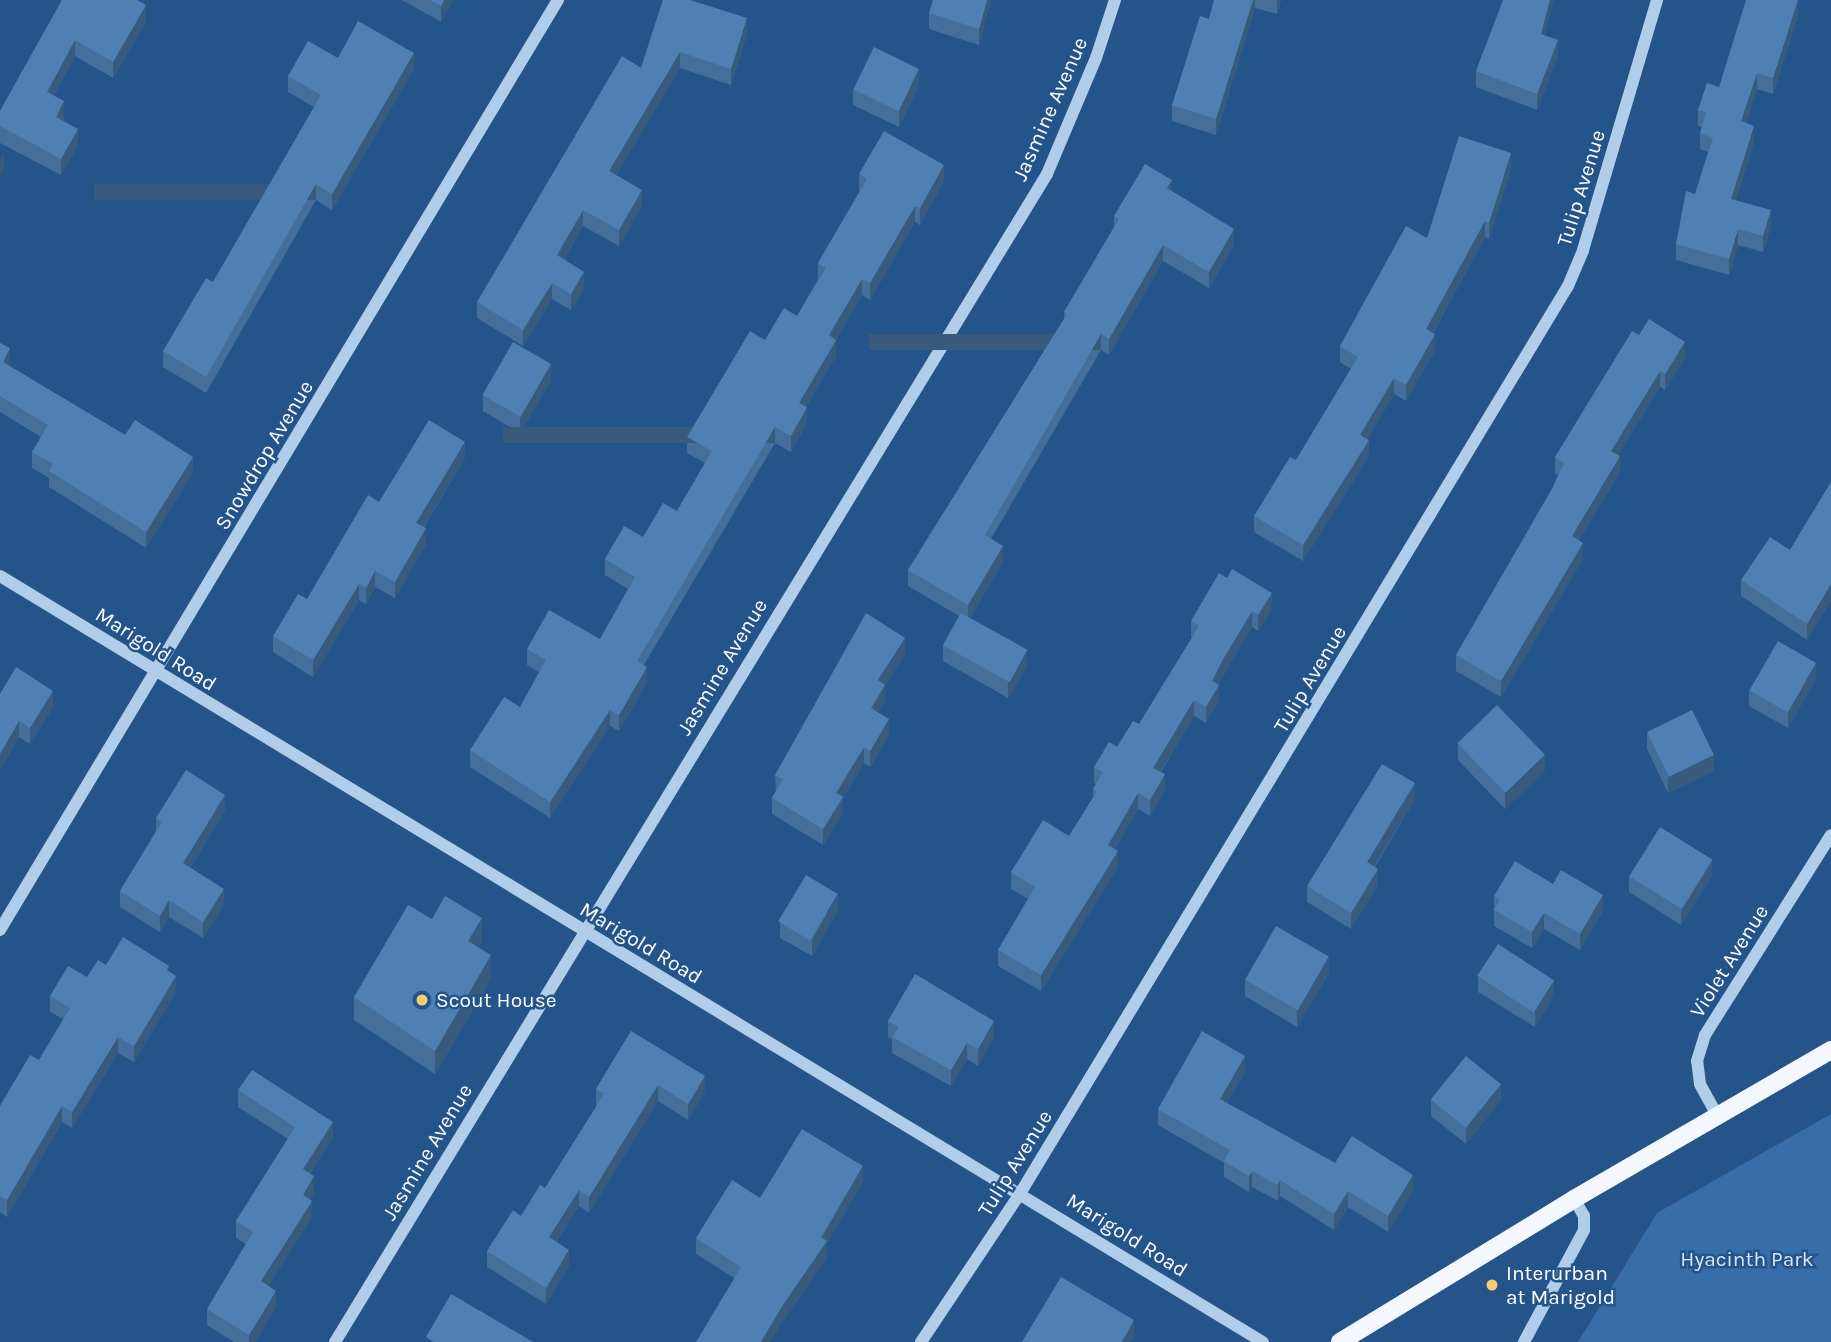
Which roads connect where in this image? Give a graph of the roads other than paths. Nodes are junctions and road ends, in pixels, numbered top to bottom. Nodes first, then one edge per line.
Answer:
1 (558, 0) edge
2 (1115, 0) edge
3 (1657, 0) edge
4 (0, 576) edge
5 (155, 672) junction
6 (1831, 835) edge
7 (0, 930) edge
8 (583, 931) junction
9 (1831, 1050) edge
10 (1717, 1115) junction
11 (1021, 1192) junction
12 (1574, 1199) junction
13 (335, 1342) edge
14 (921, 1342) edge
15 (1263, 1342) edge
16 (1340, 1342) edge
17 (1524, 1342) edge

1 - 5 street, Snowdrop Avenue
2 - 8 street, Jasmine Avenue
3 - 11 street, Tulip Avenue
4 - 5 street, Marigold Road
5 - 7 street, Snowdrop Avenue
5 - 8 street, Marigold Road
6 - 10 street, Violet Avenue
8 - 11 street, Marigold Road
8 - 13 street, Jasmine Avenue
9 - 10 main road
10 - 12 main road
11 - 14 street, Tulip Avenue
11 - 15 street, Marigold Road
12 - 16 main road
12 - 17 street

